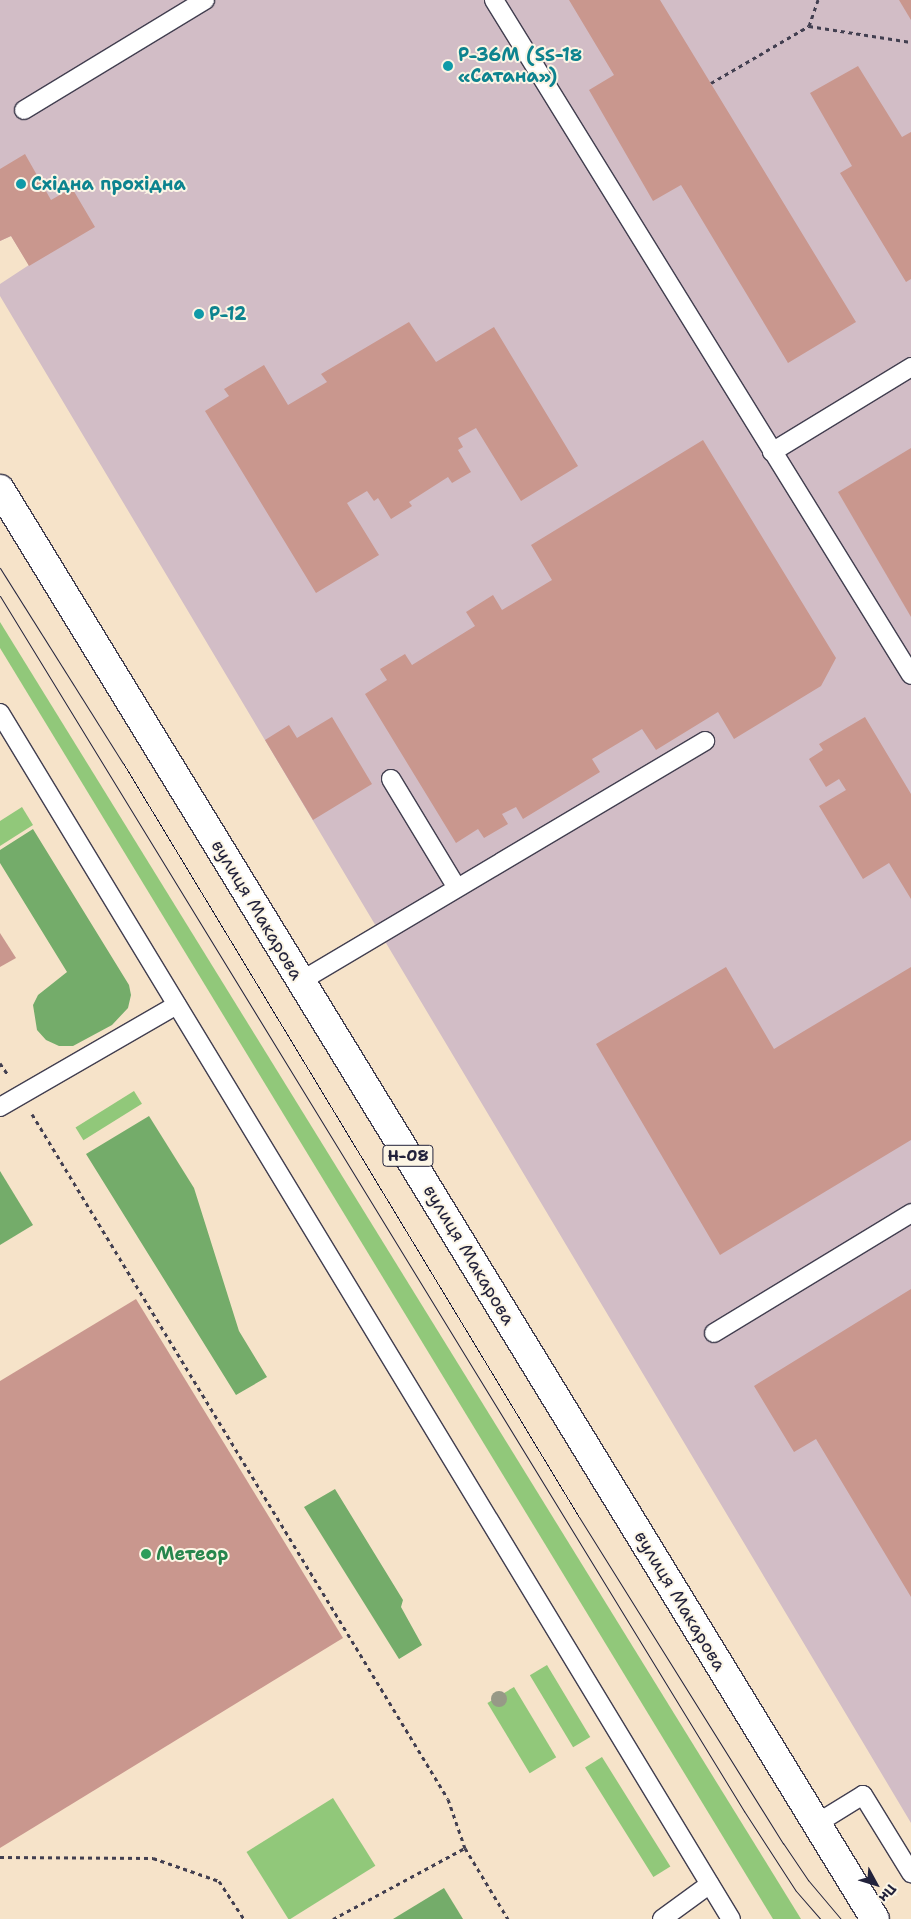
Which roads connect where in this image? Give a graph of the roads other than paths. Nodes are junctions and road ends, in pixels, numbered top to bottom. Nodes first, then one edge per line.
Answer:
1 (204, 0) edge
2 (494, 0) edge
3 (24, 110) dead end
4 (911, 367) edge
5 (772, 452) junction
6 (0, 489) edge
7 (911, 675) edge
8 (0, 714) edge
9 (705, 741) dead end
10 (391, 779) dead end
11 (458, 888) junction
12 (301, 981) junction
13 (176, 1005) junction
14 (0, 1107) edge
15 (911, 1213) edge
16 (714, 1333) dead end
17 (816, 1824) junction
18 (911, 1873) edge
19 (710, 1884) junction
20 (662, 1919) edge
21 (731, 1919) edge
22 (875, 1919) edge

1 - 3 lane
2 - 5 lane
4 - 5 lane
5 - 7 lane
6 - 12 main road, вулиця Макарова / Н-08
8 - 13 lane
9 - 11 lane
10 - 11 lane
11 - 12 lane
12 - 17 main road, вулиця Макарова / Н-08
13 - 14 lane
13 - 19 lane
15 - 16 lane
17 - 18 lane
17 - 22 main road, вулиця Макарова / Н-08
19 - 20 lane
19 - 21 lane

